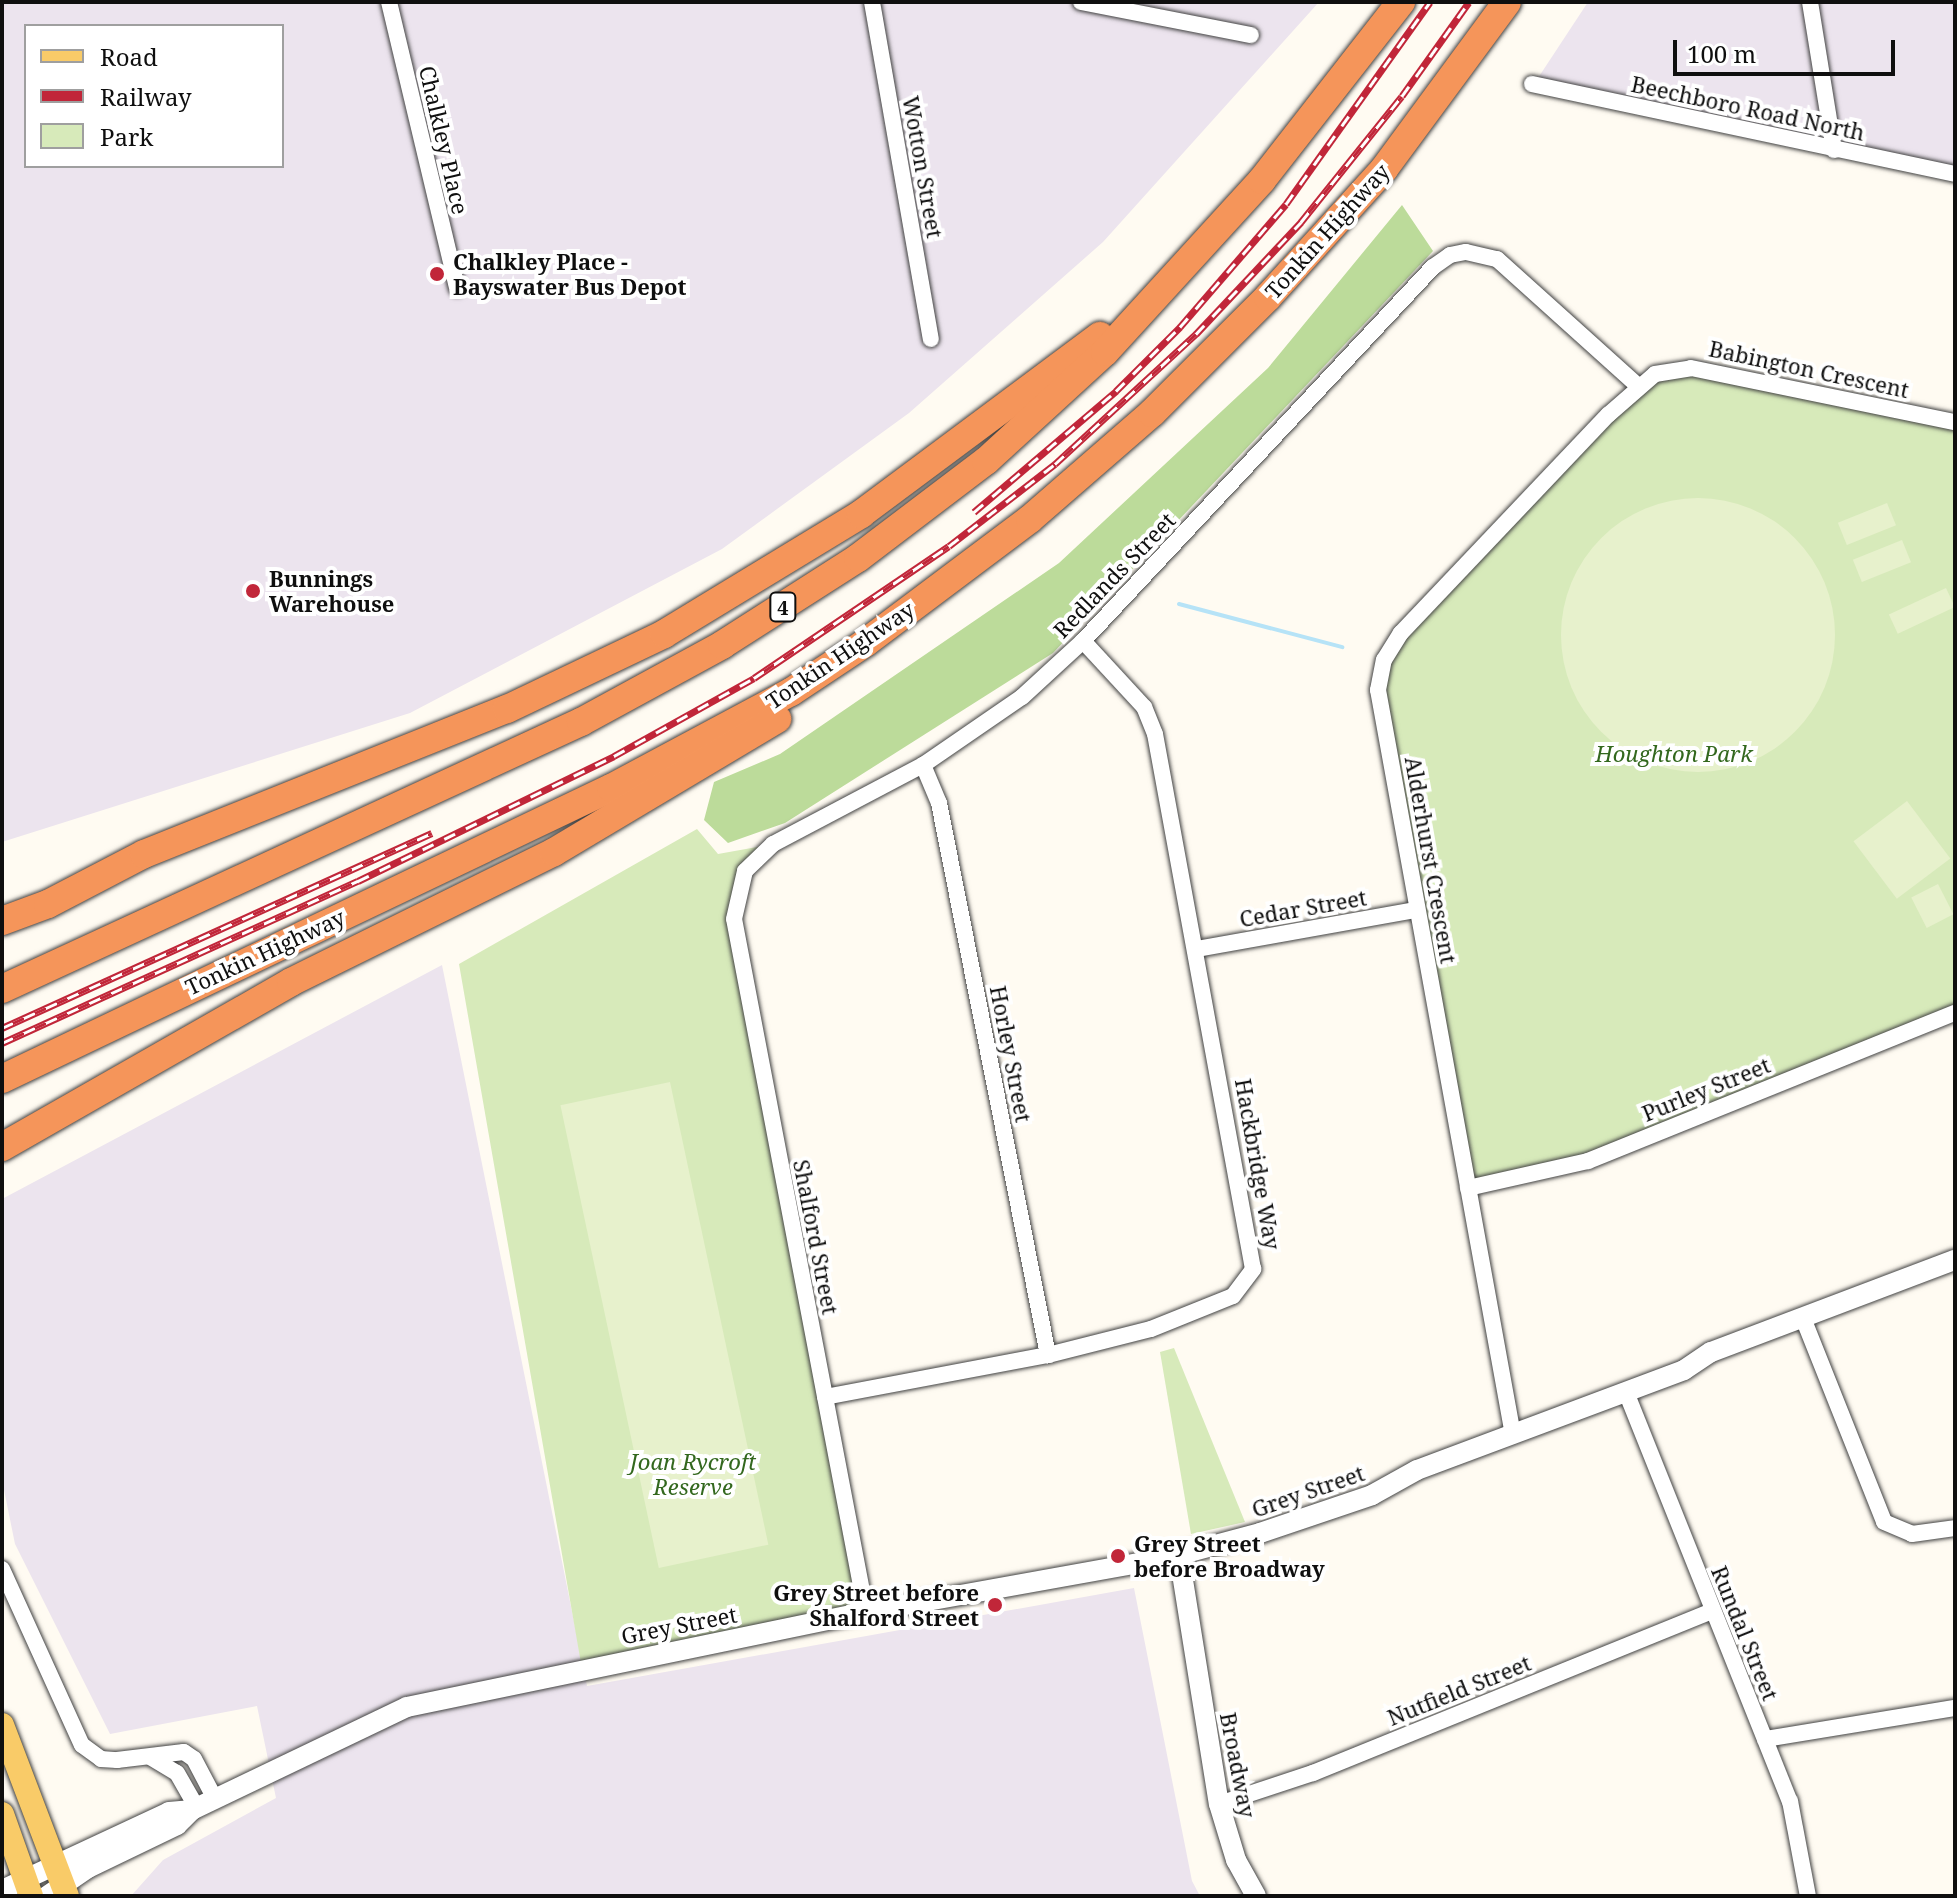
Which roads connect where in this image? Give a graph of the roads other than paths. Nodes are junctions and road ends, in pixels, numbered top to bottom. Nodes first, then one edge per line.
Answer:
1 (389, 2) edge
2 (872, 2) edge
3 (1081, 2) edge
4 (1401, 2) edge
5 (1507, 2) edge
6 (1810, 2) edge
7 (1251, 35) dead end
8 (1532, 84) dead end
9 (1834, 150) junction
10 (1955, 174) edge
11 (457, 288) dead end
12 (1159, 293) junction
13 (931, 339) dead end
14 (1637, 385) junction
15 (1955, 422) edge
16 (1083, 641) junction
17 (865, 643) junction
18 (923, 765) junction
19 (745, 871) joint
20 (1417, 910) junction
21 (2, 921) edge
22 (1197, 949) junction
23 (2, 989) edge
24 (1955, 1013) edge
25 (2, 1079) edge
26 (2, 1147) edge
27 (1468, 1188) junction
28 (1955, 1260) edge
29 (1803, 1318) junction
30 (1048, 1355) junction
31 (1626, 1392) junction
32 (825, 1397) junction
33 (1513, 1435) junction
34 (1955, 1528) edge
35 (1173, 1556) junction
36 (2, 1569) edge
37 (1712, 1611) junction
38 (866, 1612) junction
39 (1955, 1708) edge
40 (2, 1725) edge
41 (1765, 1739) junction
42 (1219, 1804) junction
43 (201, 1806) junction
44 (4, 1832) edge
45 (55, 1861) junction
46 (28, 1887) edge
47 (2, 1890) edge
48 (59, 1892) edge
49 (1248, 1893) edge
50 (1808, 1896) edge

1 - 11 street, Chalkley Place
2 - 13 street, Wotton Street
3 - 7 street
4 - 12 highway, 4
5 - 17 highway, Tonkin Highway
6 - 9 street
8 - 9 street, Beechboro Road North
9 - 10 street, Beechboro Road North
12 - 21 highway
12 - 23 highway, 4
14 - 15 street, Babington Crescent
14 - 16 street, Redlands Street
14 - 20 street, Alderhurst Crescent
16 - 18 street, Redlands Street
16 - 22 street, Hackbridge Way
17 - 25 highway, Tonkin Highway
17 - 26 highway
18 - 19 street, Redlands Street
18 - 30 street, Horley Street
19 - 32 street, Shalford Street
20 - 22 street, Cedar Street
20 - 27 street, Alderhurst Crescent
22 - 30 street, Hackbridge Way
24 - 27 street, Purley Street
27 - 33 street, Alderhurst Crescent
28 - 29 street, Grey Street
29 - 31 street, Grey Street
29 - 34 street
30 - 32 street, Hackbridge Way
31 - 33 street, Grey Street
31 - 37 street, Rundal Street
32 - 38 street, Shalford Street
33 - 35 street, Grey Street
35 - 38 street, Grey Street
35 - 42 street, Broadway
36 - 43 street
37 - 41 street, Rundal Street
37 - 42 street, Nutfield Street
38 - 43 street, Grey Street
39 - 41 street
40 - 45 main road
41 - 50 street, Rundal Street
42 - 49 street, Broadway
43 - 45 street, Grey Street
43 - 48 street, Grey Street
44 - 46 main road
45 - 46 street, Grey Street
45 - 48 main road
46 - 47 street, Grey Street

